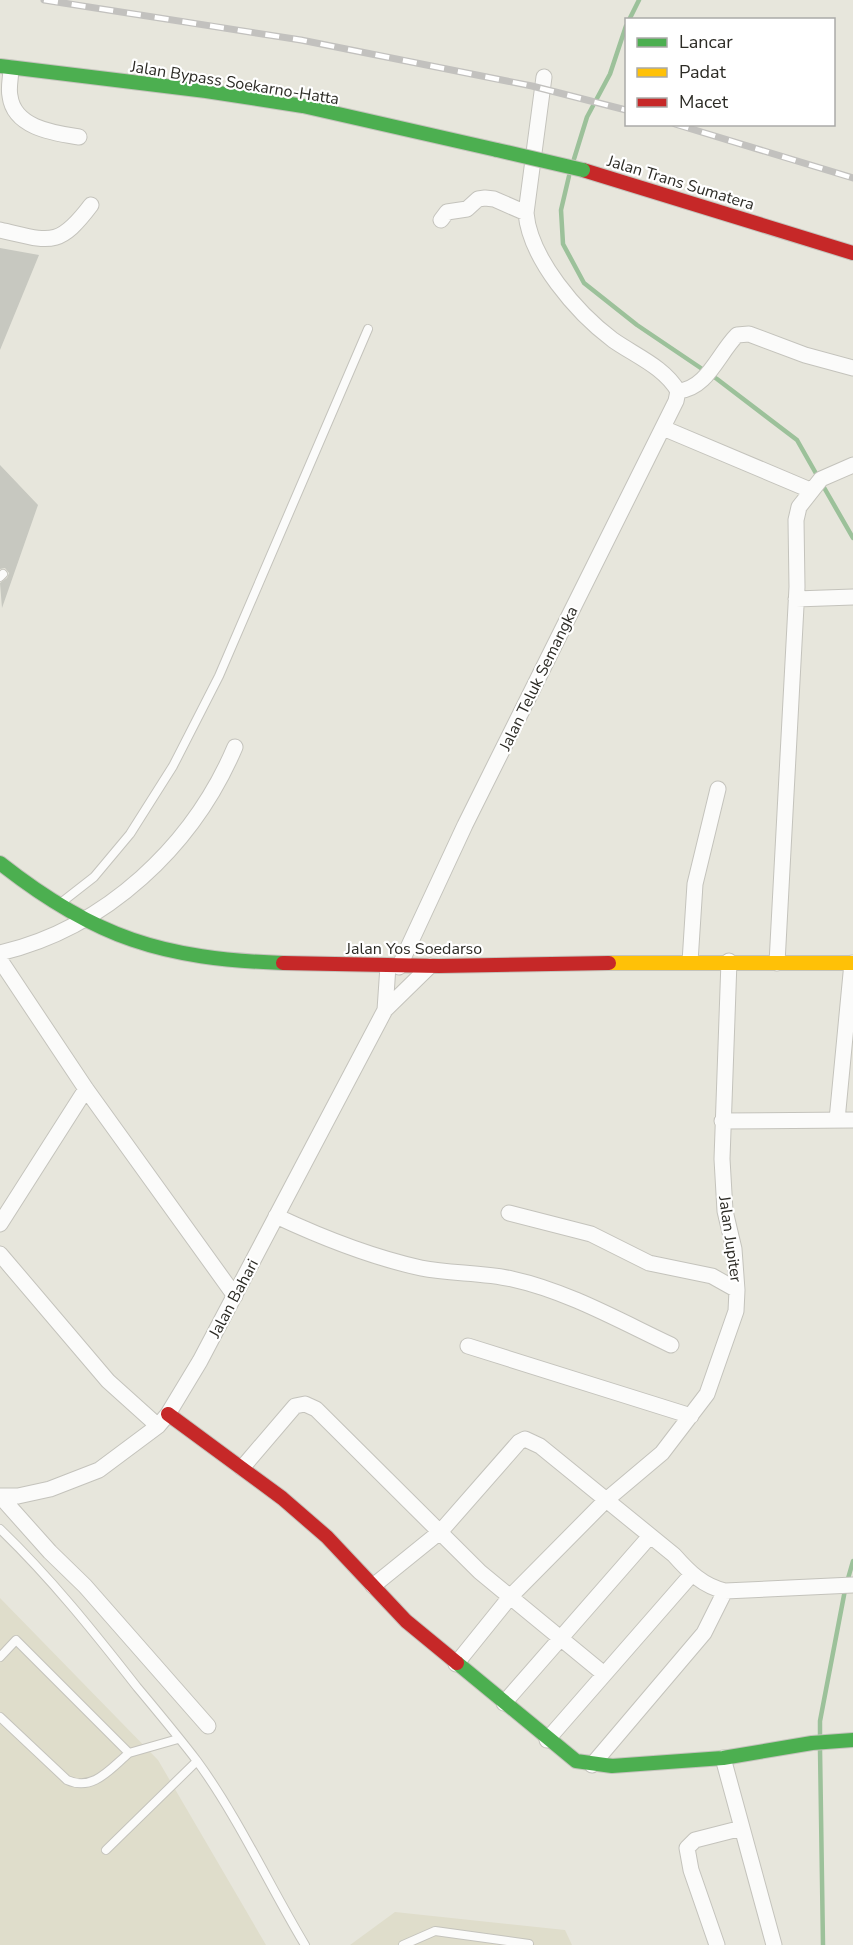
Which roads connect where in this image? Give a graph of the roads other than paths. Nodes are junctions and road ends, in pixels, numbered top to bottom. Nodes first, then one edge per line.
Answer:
1 (6, 67) edge
2 (544, 77) dead end
3 (79, 136) dead end
4 (497, 150) joint
5 (91, 205) dead end
6 (526, 213) junction
7 (441, 219) dead end
8 (0, 230) edge
9 (853, 252) edge
10 (368, 329) dead end
11 (853, 368) edge
12 (678, 391) junction
13 (663, 428) junction
14 (848, 467) edge
15 (810, 490) junction
16 (847, 597) edge
17 (796, 599) junction
18 (235, 747) dead end
19 (718, 789) dead end
20 (0, 863) edge
21 (56, 907) junction
22 (82, 922) junction
23 (0, 953) edge
24 (0, 960) edge
25 (729, 961) junction
26 (690, 962) junction
27 (777, 963) junction
28 (853, 963) edge
29 (393, 966) junction
30 (430, 966) junction
31 (385, 1010) junction
32 (86, 1089) junction
33 (837, 1120) junction
34 (853, 1120) edge
35 (722, 1121) junction
36 (509, 1213) dead end
37 (276, 1216) junction
38 (0, 1224) edge
39 (0, 1254) edge
40 (737, 1290) junction
41 (235, 1296) junction
42 (671, 1345) dead end
43 (468, 1346) dead end
44 (691, 1416) junction
45 (163, 1420) junction
46 (242, 1468) junction
47 (0, 1496) edge
48 (605, 1501) junction
49 (0, 1529) edge
50 (441, 1530) junction
51 (650, 1536) junction
52 (692, 1574) junction
53 (853, 1585) edge
54 (373, 1586) junction
55 (725, 1591) junction
56 (510, 1597) junction
57 (558, 1638) junction
58 (0, 1656) edge
59 (456, 1664) junction
60 (604, 1674) junction
61 (504, 1703) junction
62 (0, 1717) edge
63 (208, 1726) dead end
64 (178, 1739) junction
65 (547, 1740) junction
66 (848, 1740) edge
67 (129, 1753) junction
68 (723, 1758) junction
69 (197, 1761) junction
70 (592, 1765) junction
71 (742, 1828) junction
72 (106, 1850) dead end
73 (529, 1944) edge
74 (305, 1945) edge
75 (403, 1945) edge
76 (717, 1945) edge
77 (774, 1945) edge

1 - 3 street
1 - 4 main road, Jalan Bypass Soekarno-Hatta
2 - 6 street
4 - 9 main road, Jalan Trans Sumatera, bridge
5 - 8 street
6 - 7 street
6 - 12 street
10 - 21 lane
11 - 12 street
12 - 13 street, Jalan Teluk Semangka
13 - 15 street
13 - 29 street, Jalan Teluk Semangka
14 - 15 street
15 - 17 street
16 - 17 street
17 - 27 street
18 - 22 street
19 - 26 street
20 - 21 main road, Jalan Yos Soedarso
21 - 22 main road, Jalan Yos Soedarso
22 - 23 street
22 - 29 main road, Jalan Yos Soedarso
24 - 32 street
25 - 26 main road, Jalan Yos Soedarso
25 - 27 main road, Jalan Yos Soedarso
25 - 35 street, Jalan Jupiter
26 - 30 main road, Jalan Yos Soedarso
27 - 28 main road, Jalan Yos Soedarso
28 - 33 street
29 - 30 main road, Jalan Yos Soedarso
29 - 31 street, Jalan Bahari
30 - 31 street, Jalan Bahari
31 - 37 street, Jalan Bahari
32 - 38 street
32 - 41 street
33 - 34 street
33 - 35 street
35 - 40 street, Jalan Jupiter
36 - 40 street
37 - 41 street, Jalan Bahari
37 - 42 street
39 - 45 street
40 - 44 street, Jalan Jupiter
41 - 45 street, Jalan Bahari
43 - 44 street
44 - 48 street, Jalan Jupiter
45 - 46 main road
45 - 47 street, Jalan Bahari
46 - 50 street
46 - 54 main road
47 - 63 street
48 - 50 street
48 - 51 street
48 - 56 street, Jalan Jupiter
49 - 64 lane
50 - 54 street
50 - 56 street
51 - 52 street
51 - 57 street
52 - 55 street
52 - 60 street
53 - 55 street
54 - 59 main road
55 - 70 street
56 - 57 street
56 - 59 street, Jalan Jupiter
57 - 60 street
57 - 61 street
58 - 67 lane
59 - 61 main road
60 - 65 street
61 - 65 main road
62 - 67 lane
64 - 67 lane
64 - 69 lane
65 - 70 main road
66 - 68 main road
68 - 70 main road
68 - 71 street
69 - 72 lane
69 - 74 lane
71 - 76 street
71 - 77 street
73 - 75 lane

